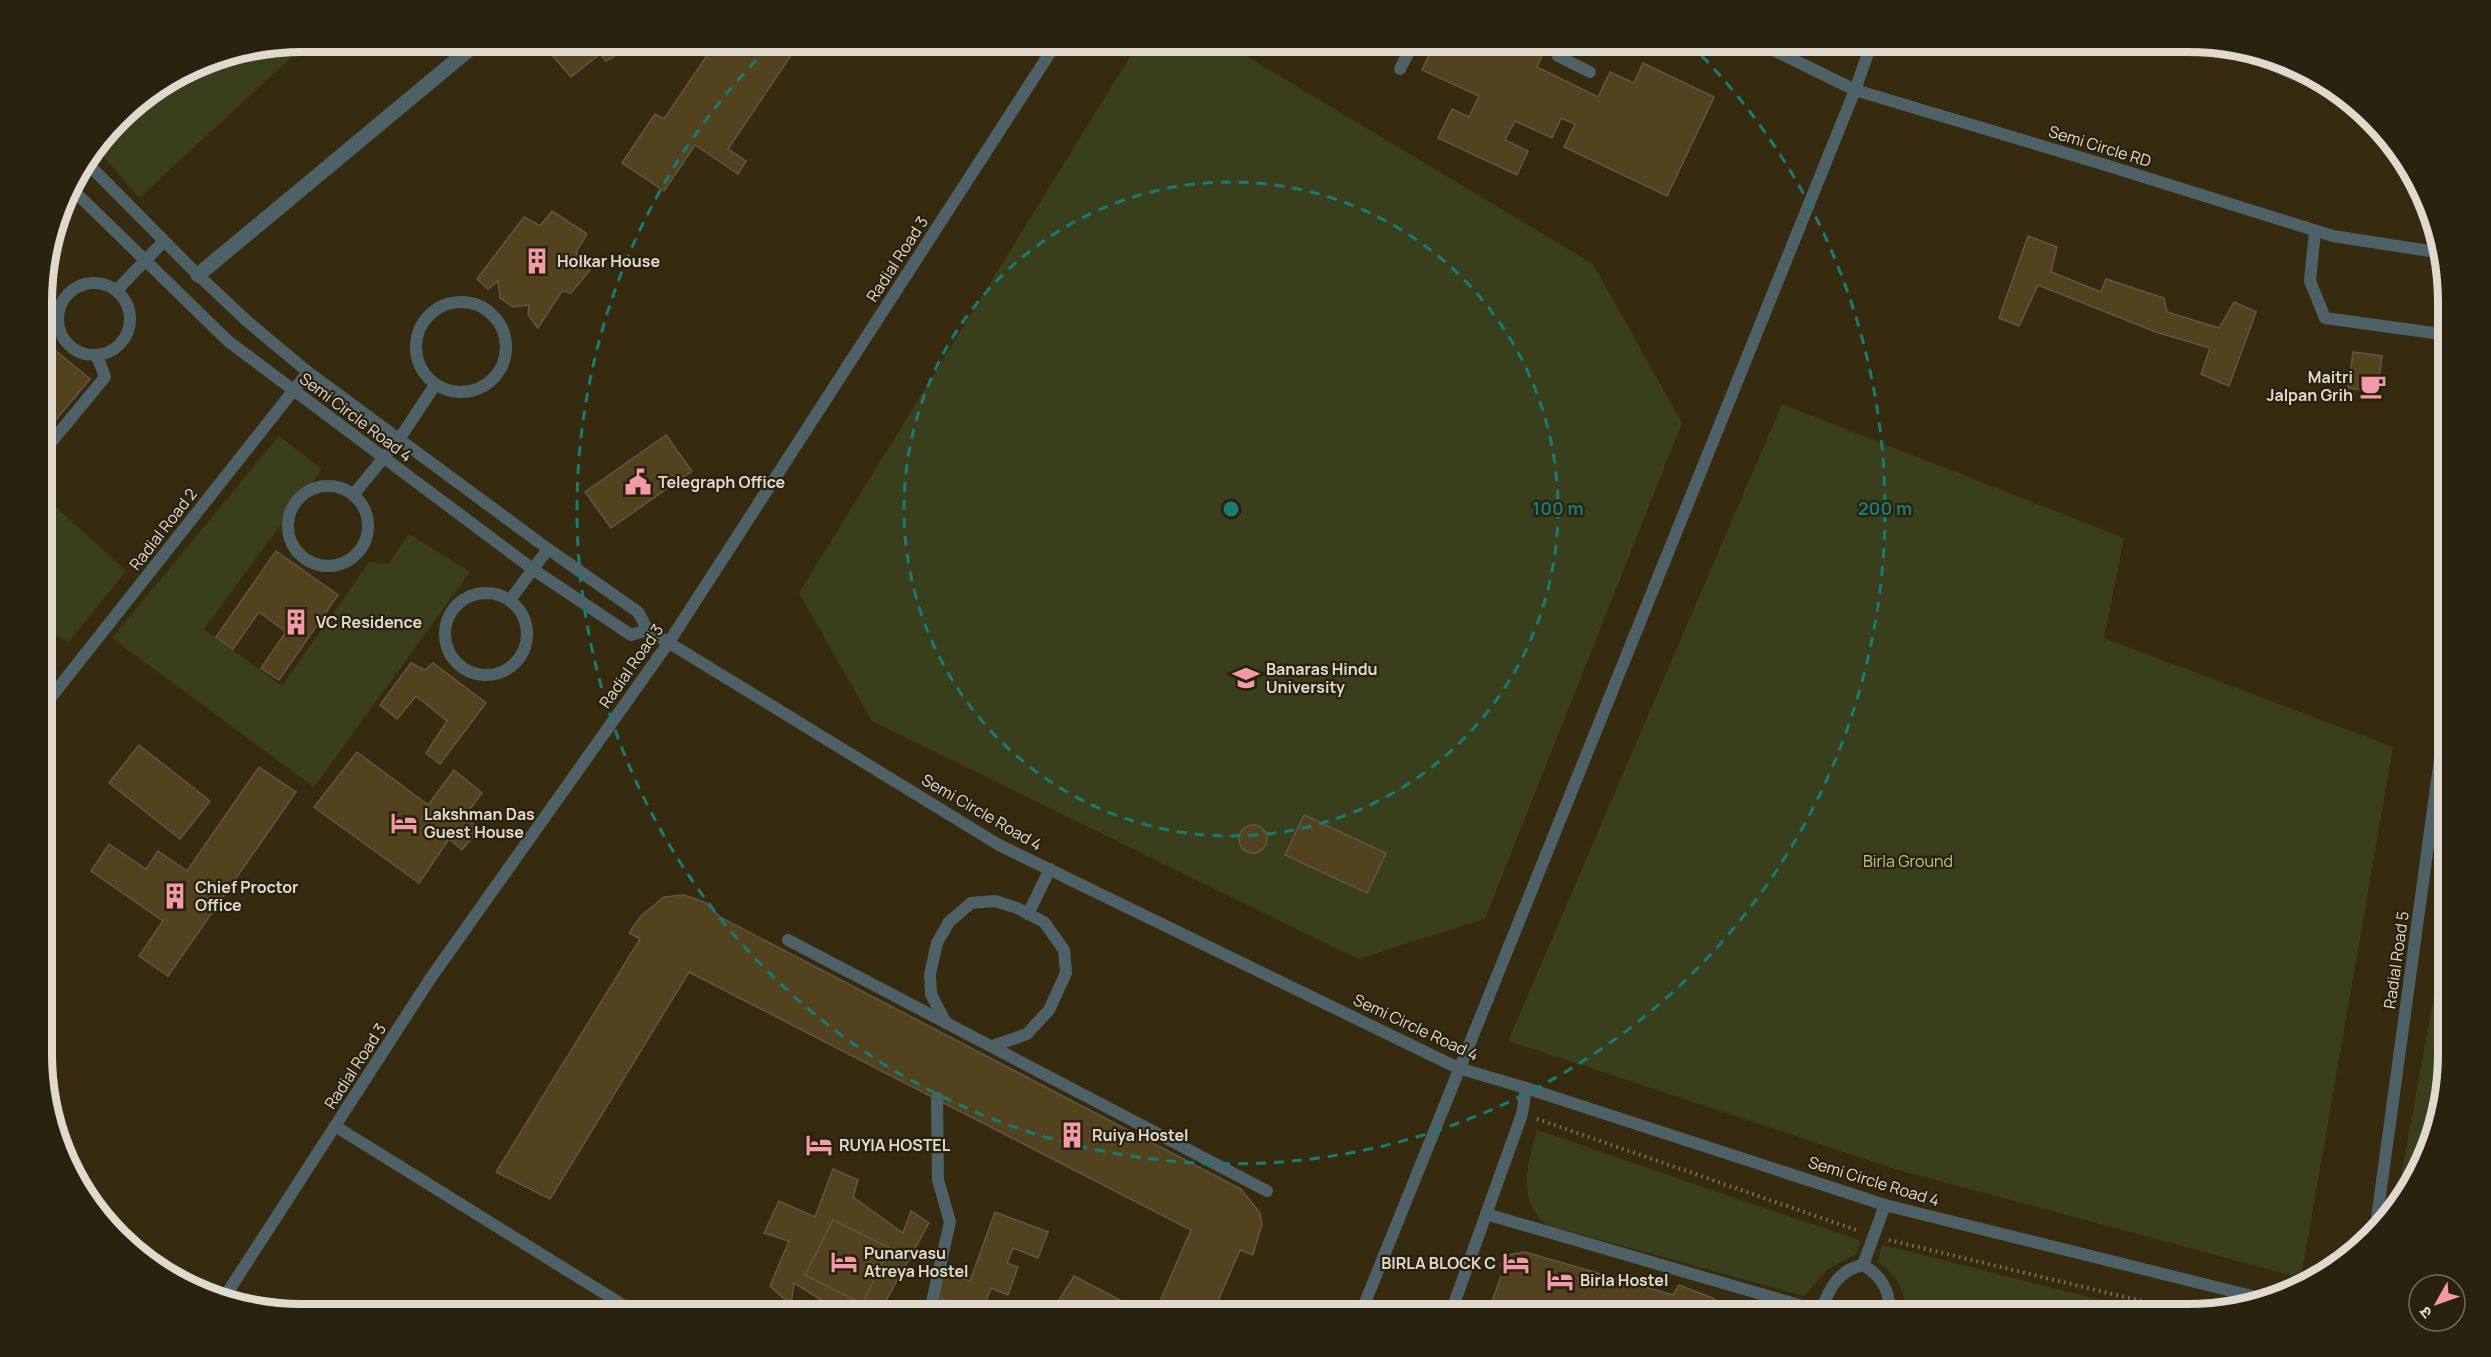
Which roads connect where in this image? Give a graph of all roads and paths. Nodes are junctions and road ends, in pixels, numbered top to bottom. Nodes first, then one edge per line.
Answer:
1 (466, 52) edge
2 (1051, 52) edge
3 (1409, 52) edge
4 (1557, 52) edge
5 (1777, 52) edge
6 (1868, 52) edge
7 (1400, 69) dead end
8 (1590, 72) dead end
9 (1855, 90) junction
10 (92, 168) edge
11 (77, 194) edge
12 (2315, 231) junction
13 (164, 241) junction
14 (2433, 252) edge
15 (146, 260) junction
16 (198, 275) junction
17 (117, 290) junction
18 (2438, 334) edge
19 (97, 356) junction
20 (308, 372) junction
21 (435, 385) junction
22 (293, 390) junction
23 (400, 438) junction
24 (52, 441) edge
25 (384, 459) junction
26 (352, 495) junction
27 (548, 549) junction
28 (534, 570) junction
29 (510, 600) junction
30 (648, 630) junction
31 (669, 642) junction
32 (52, 688) edge
33 (2438, 773) edge
34 (1050, 869) junction
35 (1028, 914) junction
36 (788, 940) dead end
37 (946, 1023) junction
38 (993, 1046) junction
39 (1458, 1068) junction
40 (1526, 1088) junction
41 (937, 1098) dead end
42 (1522, 1114) junction
43 (335, 1126) junction
44 (1267, 1191) dead end
45 (1885, 1204) junction
46 (1486, 1214) junction
47 (2377, 1218) edge
48 (1874, 1236) junction
49 (1863, 1265) junction
50 (227, 1293) edge
51 (2250, 1297) edge
52 (621, 1304) edge
53 (931, 1304) edge
54 (1364, 1304) edge
55 (1454, 1304) edge
56 (1796, 1304) edge
57 (1829, 1304) edge
58 (1888, 1304) edge
59 (2153, 1304) edge

1 - 16 street
2 - 31 lane, Radial Road 3
3 - 7 lane
4 - 8 lane
5 - 9 lane, Semi Circle RD
6 - 9 lane
9 - 12 lane, Semi Circle RD
9 - 39 lane
10 - 13 lane, Semi Circle Road 4
11 - 15 lane, Semi Circle Road 4
12 - 14 lane, Semi Circle RD
12 - 18 lane
13 - 15 lane
13 - 16 lane, Semi Circle Road 4
15 - 17 lane
15 - 22 lane, Semi Circle Road 4
16 - 20 lane, Semi Circle Road 4
17 - 19 lane
17 - 19 lane
19 - 24 lane
20 - 22 lane, Radial Road 2
20 - 23 lane, Semi Circle Road 4
21 - 21 lane
21 - 23 lane
22 - 25 lane, Semi Circle Road 4
22 - 32 lane, Radial Road 2
23 - 25 lane
23 - 27 lane, Semi Circle Road 4
25 - 26 lane
25 - 28 lane, Semi Circle Road 4
26 - 26 lane
27 - 28 lane
27 - 30 lane, Semi Circle Road 4
28 - 29 lane
28 - 30 lane, Semi Circle Road 4
29 - 29 lane
30 - 31 lane, Semi Circle Road 4
31 - 34 lane, Semi Circle Road 4
31 - 43 lane, Radial Road 3
33 - 47 lane, Radial Road 5
34 - 35 lane
34 - 39 lane, Semi Circle Road 4
35 - 37 lane
35 - 38 lane
36 - 37 lane
37 - 38 lane
38 - 44 lane
39 - 40 lane, Semi Circle Road 4
39 - 54 lane
40 - 42 lane
40 - 45 lane, Semi Circle Road 4
41 - 53 lane
42 - 46 lane
42 - 48 path
43 - 50 lane, Radial Road 3
43 - 52 lane
45 - 48 lane
45 - 51 lane, Semi Circle Road 4
46 - 55 lane
46 - 56 lane
48 - 49 lane
48 - 59 path
49 - 57 lane
49 - 58 lane

